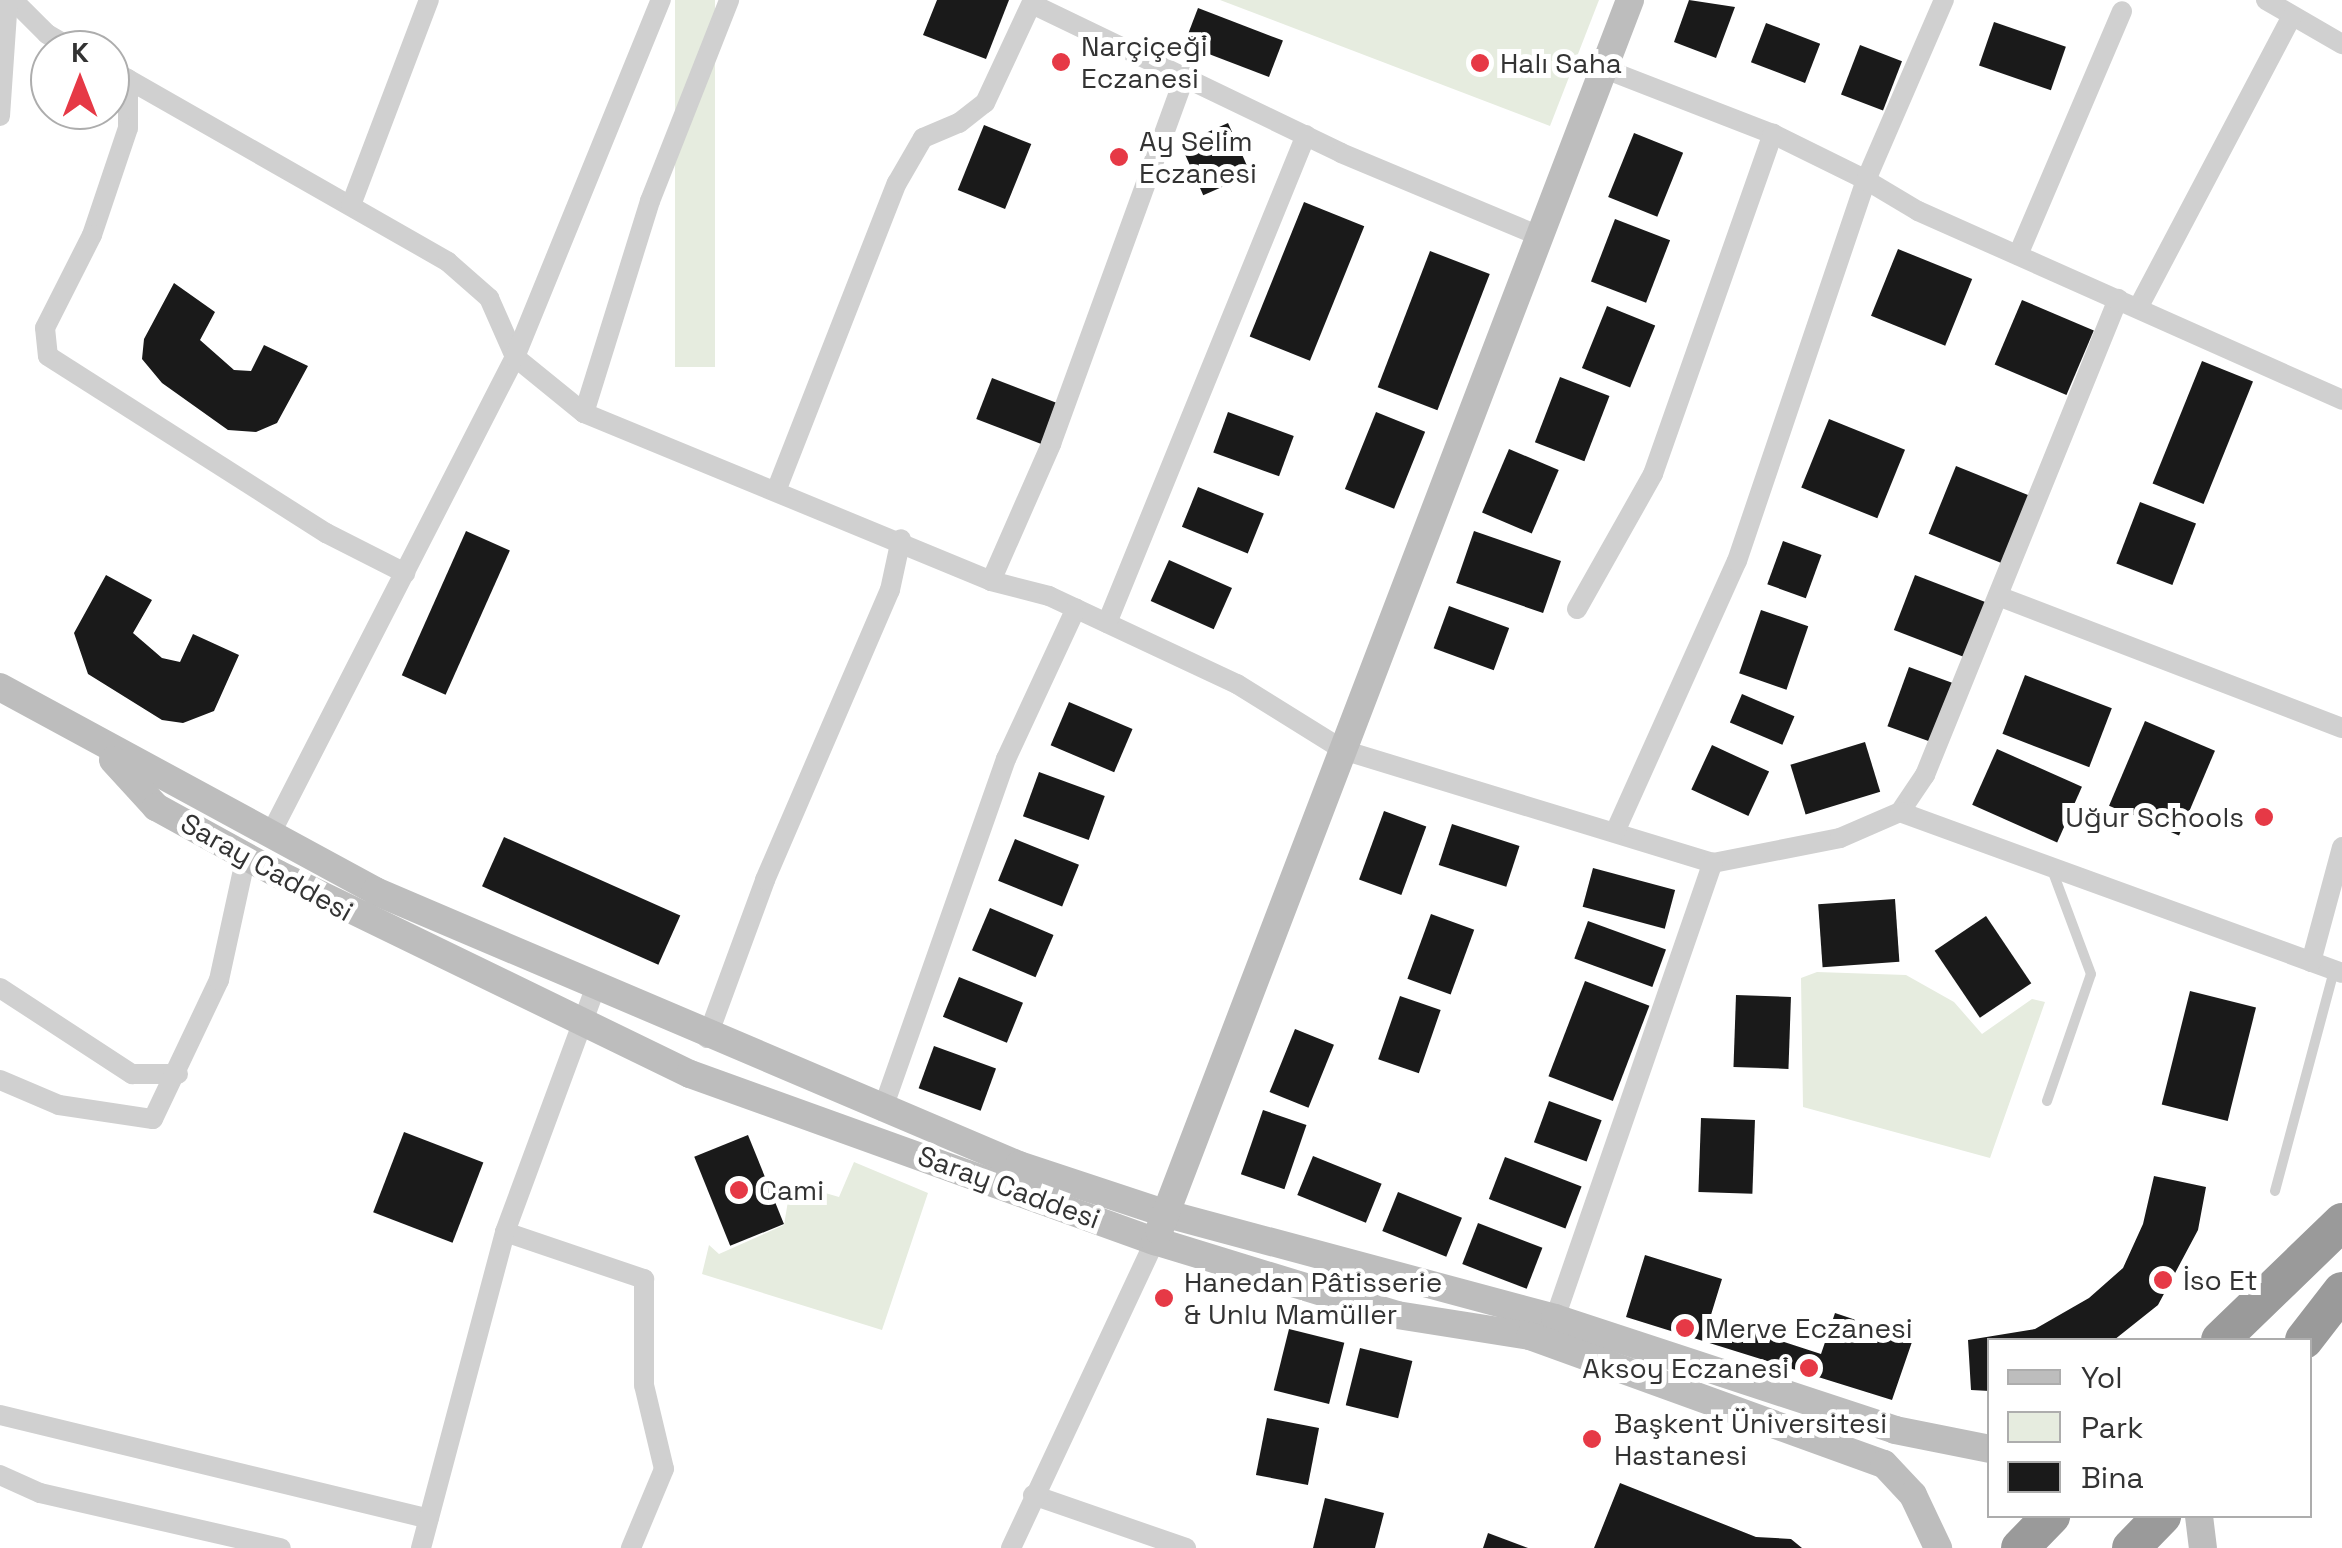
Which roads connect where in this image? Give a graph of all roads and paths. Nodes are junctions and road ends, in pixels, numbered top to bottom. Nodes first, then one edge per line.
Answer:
1 (10, 0) edge
2 (428, 0) edge
3 (661, 0) edge
4 (729, 0) edge
5 (1630, 0) edge
6 (1944, 0) edge
7 (2266, 0) edge
8 (1032, 2) edge
9 (2122, 11) dead end
10 (2292, 16) junction
11 (43, 30) edge
12 (2342, 44) edge
13 (1604, 69) junction
14 (1185, 75) junction
15 (130, 80) edge
16 (0, 116) edge
17 (127, 130) edge
18 (1773, 134) junction
19 (1306, 135) junction
20 (1866, 180) junction
21 (351, 205) junction
22 (1542, 237) junction
23 (2018, 255) junction
24 (2118, 299) junction
25 (2138, 308) junction
26 (516, 357) junction
27 (2342, 400) edge
28 (584, 414) junction
29 (776, 491) junction
30 (901, 538) junction
31 (405, 573) junction
32 (991, 581) junction
33 (1998, 596) junction
34 (1076, 608) junction
35 (1576, 610) dead end
36 (1106, 623) junction
37 (0, 687) edge
38 (2342, 728) edge
39 (99, 744) junction
40 (1343, 750) junction
41 (1900, 812) junction
42 (1614, 832) junction
43 (270, 835) junction
44 (2342, 847) edge
45 (246, 856) junction
46 (1713, 863) junction
47 (2050, 867) junction
48 (2310, 962) junction
49 (2338, 971) edge
50 (0, 988) edge
51 (595, 989) junction
52 (581, 1026) junction
53 (708, 1038) junction
54 (178, 1074) junction
55 (0, 1080) edge
56 (2046, 1101) dead end
57 (882, 1112) junction
58 (2275, 1191) dead end
59 (1167, 1214) junction
60 (2342, 1222) edge
61 (505, 1232) junction
62 (1155, 1241) junction
63 (1555, 1318) junction
64 (2222, 1338) edge
65 (0, 1415) edge
66 (1987, 1449) edge
67 (0, 1475) edge
68 (1032, 1496) junction
69 (2050, 1518) edge
70 (2160, 1518) edge
71 (2199, 1518) edge
72 (429, 1519) junction
73 (281, 1548) edge
74 (421, 1548) edge
75 (631, 1548) edge
76 (1011, 1548) edge
77 (1186, 1548) edge
78 (1938, 1548) edge
79 (2020, 1548) edge
80 (2131, 1548) edge
81 (2203, 1548) edge

1 - 11 street
1 - 16 street
2 - 21 street
3 - 26 street
4 - 28 street
5 - 13 street
6 - 20 street
7 - 10 street
8 - 14 street
8 - 29 street
9 - 23 street
10 - 12 street
10 - 25 street
13 - 18 street
13 - 22 street
14 - 19 street
14 - 32 street
15 - 21 street
17 - 31 street
18 - 20 street
18 - 35 street
19 - 22 street
19 - 36 street
20 - 23 street
20 - 42 street
21 - 26 street
22 - 40 street
23 - 24 street
24 - 25 street
24 - 33 street
25 - 27 street
26 - 28 street
26 - 31 street
28 - 29 street
29 - 30 street
30 - 32 street
30 - 53 street
31 - 43 street
32 - 34 street
33 - 38 street
33 - 41 street
34 - 36 street
34 - 57 street
36 - 40 street
37 - 39 street, Saray Caddesi
39 - 43 street, Saray Caddesi
39 - 45 street, Saray Caddesi
40 - 42 street
40 - 59 street
41 - 46 street
41 - 47 street
42 - 46 street
43 - 51 street, Saray Caddesi
44 - 48 street
45 - 52 street, Saray Caddesi
45 - 54 street
46 - 63 street
47 - 48 street
47 - 56 lane
48 - 49 street
49 - 58 lane
50 - 54 street
51 - 52 street
51 - 53 street, Saray Caddesi
52 - 61 street
52 - 62 street, Saray Caddesi
53 - 57 street, Saray Caddesi
54 - 55 street
57 - 59 street, Saray Caddesi
59 - 62 street
59 - 63 street, Saray Caddesi
60 - 64 highway
61 - 72 street
61 - 75 street
62 - 68 street
62 - 78 street, Saray Caddesi
63 - 66 street, Saray Caddesi
65 - 72 street
67 - 73 street
68 - 76 street
68 - 77 street
69 - 79 highway
70 - 80 highway
71 - 81 street
72 - 74 street

